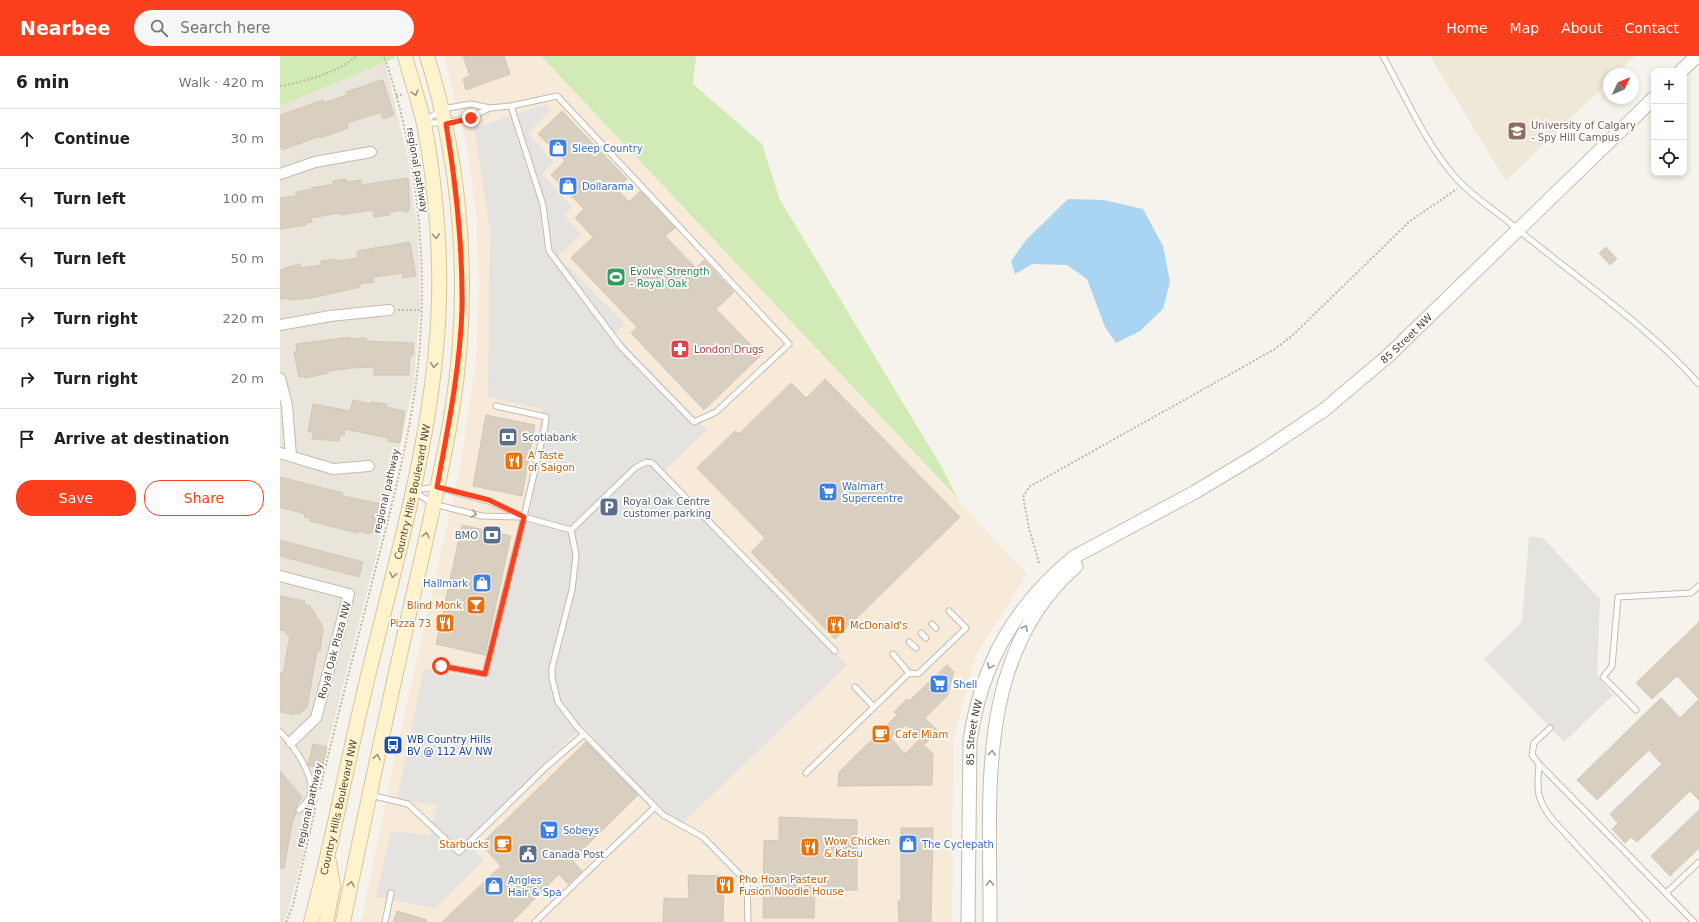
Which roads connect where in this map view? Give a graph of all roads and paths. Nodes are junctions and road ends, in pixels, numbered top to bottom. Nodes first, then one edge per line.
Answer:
1 (358, 56) edge
2 (380, 56) edge
3 (404, 56) edge
4 (427, 56) edge
5 (1383, 56) edge
6 (1697, 56) edge
7 (384, 57) edge
8 (1684, 68) edge
9 (280, 86) edge
10 (406, 94) dead end
11 (396, 96) junction
12 (1651, 101) edge
13 (511, 106) junction
14 (490, 108) junction
15 (442, 109) junction
16 (424, 123) junction
17 (446, 124) junction
18 (371, 152) dead end
19 (280, 174) edge
20 (1464, 185) junction
21 (1518, 230) junction
22 (389, 310) joint
23 (421, 310) junction
24 (280, 325) edge
25 (280, 378) edge
26 (1699, 384) edge
27 (496, 406) dead end
28 (280, 453) edge
29 (291, 456) junction
30 (369, 466) dead end
31 (437, 487) junction
32 (413, 490) junction
33 (433, 504) junction
34 (524, 517) junction
35 (571, 530) junction
36 (1121, 532) junction
37 (1039, 563) dead end
38 (280, 576) edge
39 (1699, 586) edge
40 (949, 611) dead end
41 (921, 633) dead end
42 (926, 638) dead end
43 (909, 642) dead end
44 (916, 648) dead end
45 (836, 651) dead end
46 (893, 654) dead end
47 (441, 666) dead end
48 (910, 673) junction
49 (855, 687) dead end
50 (874, 707) junction
51 (1636, 710) dead end
52 (1550, 728) dead end
53 (280, 732) edge
54 (584, 734) junction
55 (291, 742) junction
56 (1539, 764) junction
57 (806, 773) dead end
58 (369, 795) junction
59 (655, 807) junction
60 (299, 810) dead end
61 (328, 860) junction
62 (1699, 862) edge
63 (392, 893) dead end
64 (1666, 893) junction
65 (286, 922) edge
66 (311, 922) edge
67 (326, 922) edge
68 (343, 922) edge
69 (385, 922) edge
70 (535, 922) edge
71 (748, 922) edge
72 (968, 922) edge
73 (990, 922) edge
74 (1647, 922) edge
75 (1694, 922) edge

1 - 9 path
2 - 7 path
3 -> 16 main road, Country Hills Boulevard NW
4 - 15 main road
5 - 20 lane
6 - 8 street
7 - 11 path, regional pathway
10 - 11 path
11 - 23 path, regional pathway
12 - 21 street, 85 Street NW
13 - 13 lane
13 - 14 lane
14 - 15 lane
14 - 17 lane
15 - 16 lane
15 - 17 main road
16 - 17 lane
16 -> 32 main road, Country Hills Boulevard NW
17 - 31 main road
18 - 19 street
20 - 21 lane
20 - 37 path
21 - 26 lane
21 - 36 street, 85 Street NW
22 - 23 path
22 - 24 street
23 - 65 path, regional pathway
25 - 29 street
27 - 34 lane
28 - 29 street
29 - 30 street
31 - 32 lane
31 - 33 main road
31 - 34 lane
32 - 33 lane
32 -> 61 main road, Country Hills Boulevard NW
33 -> 34 lane
58 -> 33 main road
34 - 35 lane
34 - 47 lane
35 - 45 lane
35 - 54 lane
36 -> 72 street, 85 Street NW
73 -> 36 street, 85 Street NW
38 - 55 street, Royal Oak Plaza NW
39 - 51 lane
40 - 48 lane
41 - 42 lane
43 - 44 lane
46 - 48 lane
48 - 50 lane
49 - 50 lane
50 - 57 lane
52 - 56 lane
53 - 55 lane
54 - 58 lane
54 - 59 lane
55 - 60 lane
56 - 64 lane
56 - 74 lane
68 -> 58 main road
59 - 70 lane
59 - 71 lane
61 - 66 main road, Country Hills Boulevard NW
61 - 67 main road
62 - 64 lane
63 - 69 lane
64 - 75 lane

